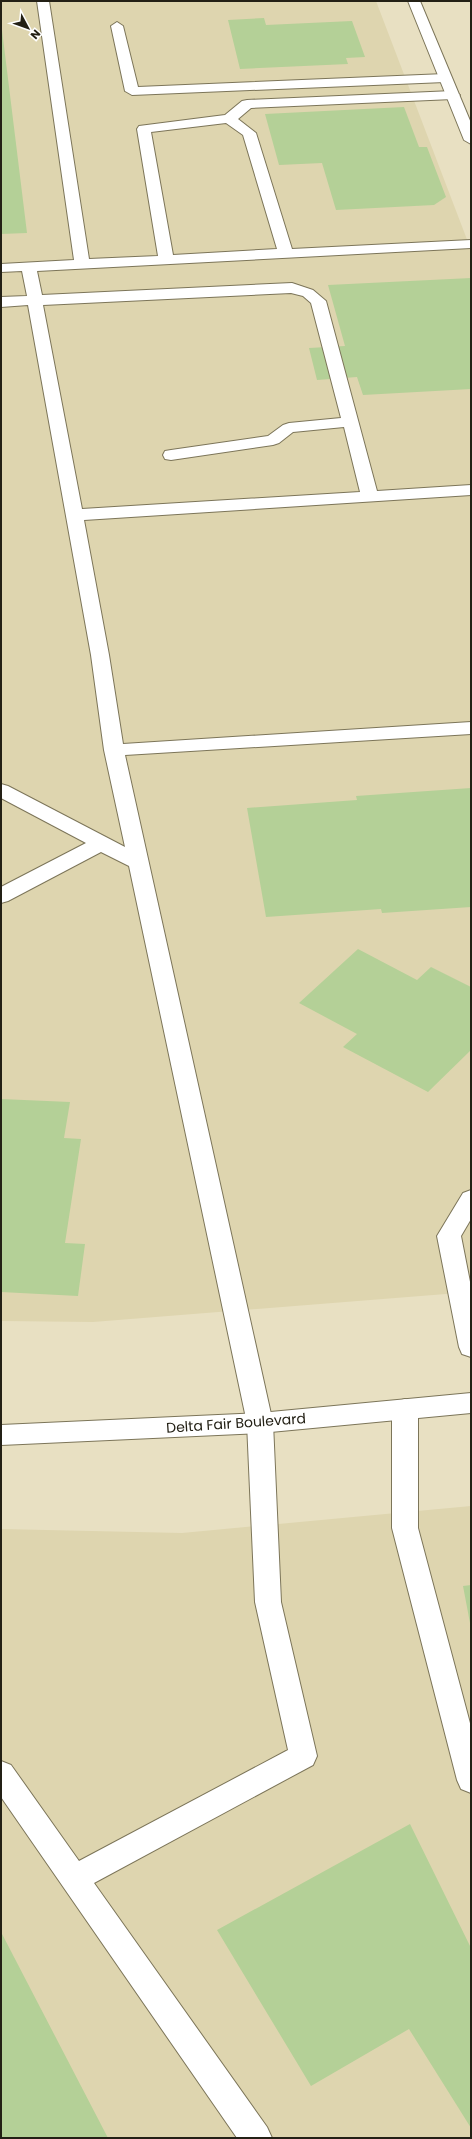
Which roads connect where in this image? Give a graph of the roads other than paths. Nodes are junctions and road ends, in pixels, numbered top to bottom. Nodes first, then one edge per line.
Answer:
1 (43, 1) edge
2 (414, 1) edge
3 (117, 26) dead end
4 (446, 78) junction
5 (453, 95) junction
6 (229, 119) junction
7 (471, 140) edge
8 (471, 244) edge
9 (286, 254) junction
10 (166, 260) junction
11 (82, 264) junction
12 (29, 267) junction
13 (1, 268) edge
14 (36, 300) junction
15 (1, 302) edge
16 (349, 422) junction
17 (171, 455) dead end
18 (471, 490) edge
19 (370, 496) junction
20 (74, 515) junction
21 (471, 728) edge
22 (114, 750) junction
23 (1, 790) edge
24 (100, 844) junction
25 (137, 862) junction
26 (1, 896) edge
27 (471, 1199) edge
28 (471, 1347) edge
29 (471, 1403) edge
30 (405, 1409) junction
31 (260, 1423) junction
32 (1, 1435) edge
33 (1, 1774) edge
34 (471, 1780) edge
35 (74, 1878) junction
36 (256, 2138) edge

1 - 11 main road
2 - 4 main road
3 - 4 main road
4 - 5 main road
5 - 6 main road
5 - 7 main road
6 - 9 main road
6 - 10 main road
8 - 9 main road
9 - 10 main road
10 - 11 main road
11 - 12 main road
12 - 13 main road
12 - 14 main road
14 - 15 main road
14 - 16 main road
14 - 20 main road
16 - 17 main road
16 - 19 main road
18 - 19 main road
19 - 20 main road
20 - 22 main road
21 - 22 main road
22 - 25 main road
23 - 24 main road
24 - 25 main road
24 - 26 main road
25 - 31 main road
27 - 28 main road
29 - 30 main road, Delta Fair Boulevard
30 - 31 main road, Delta Fair Boulevard
30 - 34 main road
31 - 32 main road, Delta Fair Boulevard
31 - 35 main road
33 - 35 main road
35 - 36 main road

